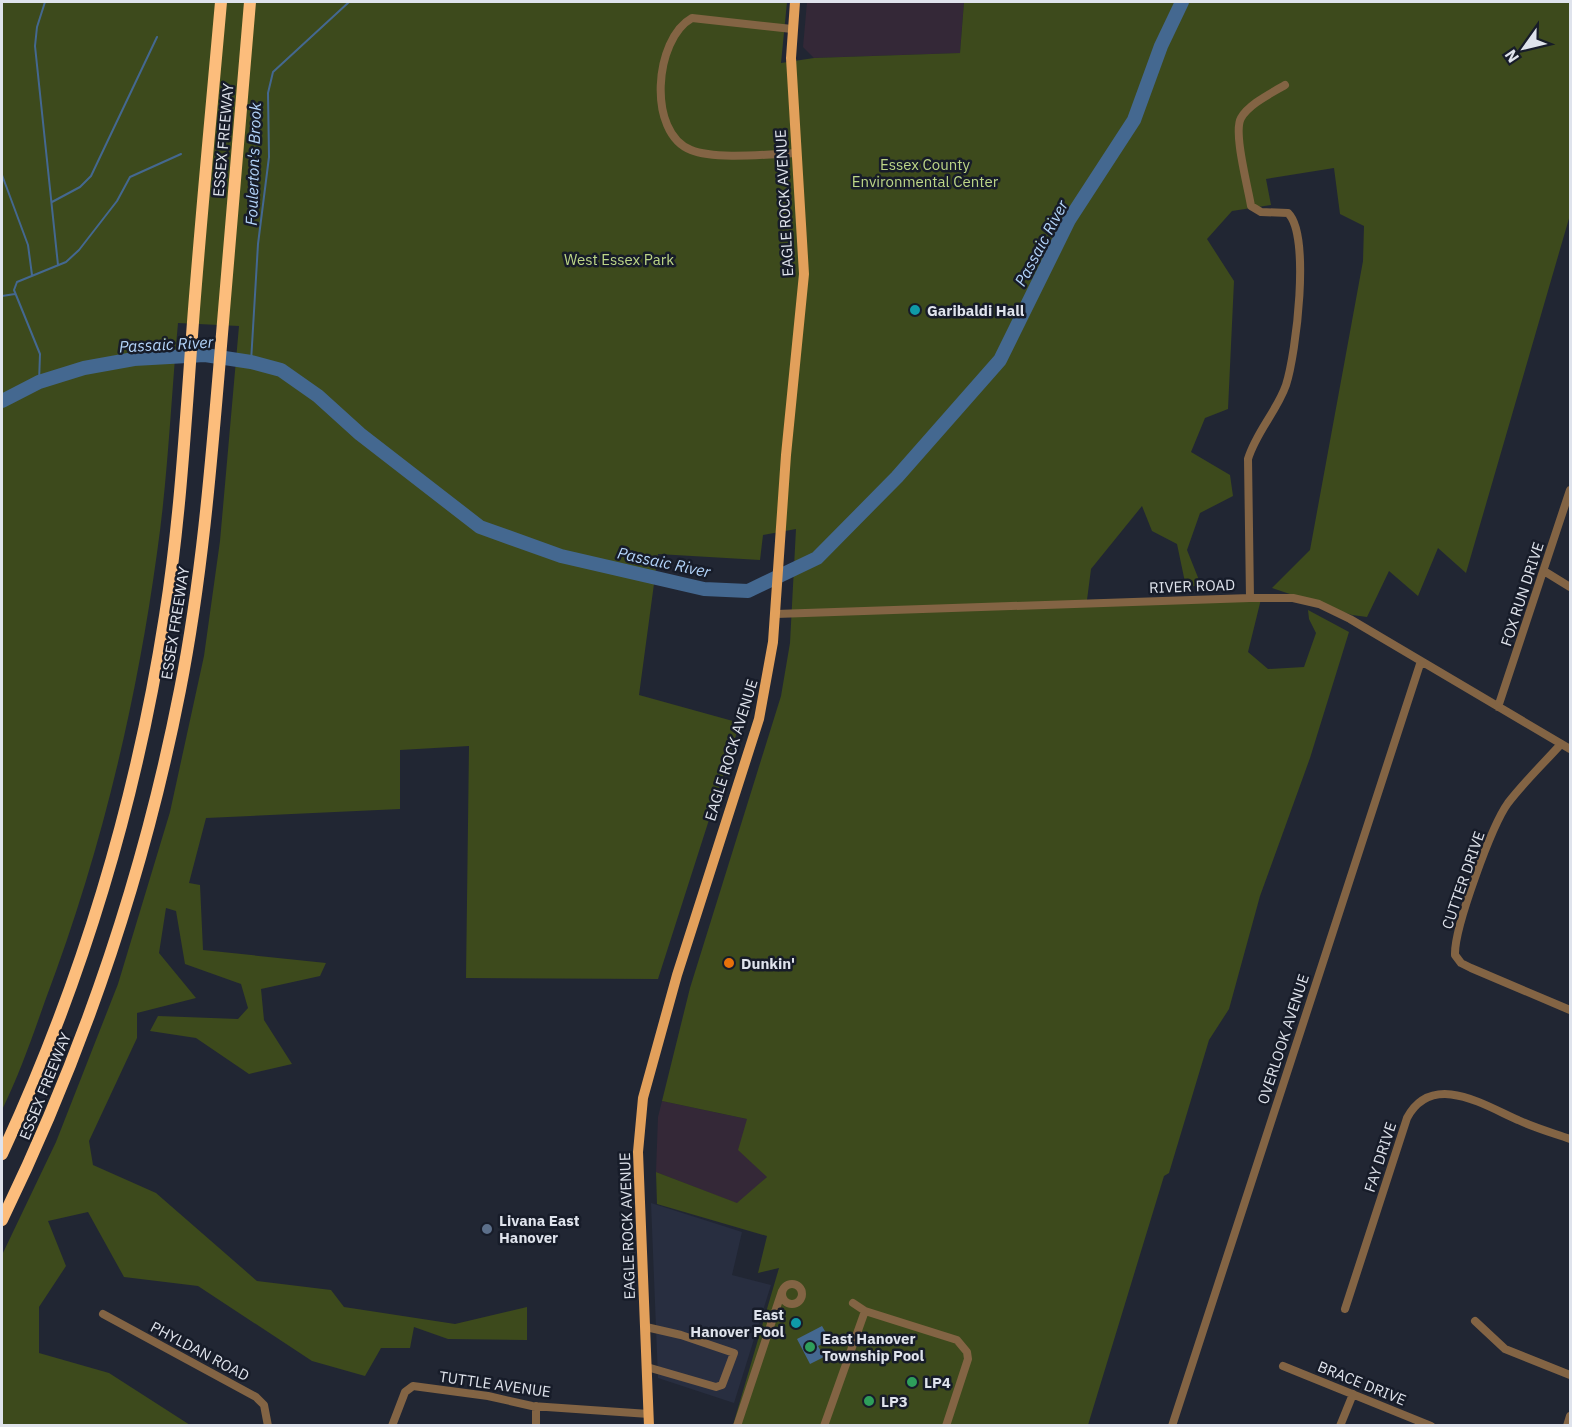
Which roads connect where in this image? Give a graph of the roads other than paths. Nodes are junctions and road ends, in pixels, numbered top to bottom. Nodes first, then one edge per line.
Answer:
1 (221, 2) edge
2 (250, 2) edge
3 (795, 2) edge
4 (792, 29) junction
5 (1285, 85) dead end
6 (798, 153) junction
7 (1570, 490) edge
8 (1544, 571) junction
9 (1570, 587) edge
10 (1250, 598) junction
11 (775, 620) junction
12 (1421, 662) junction
13 (1498, 707) junction
14 (1561, 744) junction
15 (1570, 749) edge
16 (1570, 1010) edge
17 (1570, 1139) edge
18 (2, 1154) edge
19 (2, 1220) edge
20 (782, 1291) dead end
21 (852, 1304) dead end
22 (1345, 1309) dead end
23 (865, 1311) junction
24 (103, 1314) dead end
25 (1475, 1321) dead end
26 (646, 1327) junction
27 (1283, 1366) dead end
28 (647, 1367) junction
29 (1570, 1375) edge
30 (1353, 1394) junction
31 (536, 1406) junction
32 (1570, 1416) edge
33 (649, 1420) edge
34 (268, 1425) edge
35 (392, 1425) edge
36 (536, 1425) edge
37 (737, 1425) edge
38 (824, 1425) edge
39 (946, 1425) edge
40 (1172, 1425) edge
41 (1340, 1425) edge
42 (1431, 1425) edge
43 (1567, 1425) edge

1 - 18 highway, ESSEX FREEWAY
2 - 19 highway, ESSEX FREEWAY
3 - 4 main road, EAGLE ROCK AVENUE
4 - 6 main road, EAGLE ROCK AVENUE
4 - 6 street
5 - 10 street
6 - 11 main road, EAGLE ROCK AVENUE
7 - 8 street, FOX RUN DRIVE
8 - 9 street
8 - 13 street, FOX RUN DRIVE
10 - 11 street, RIVER ROAD
10 - 12 street, RIVER ROAD
11 - 26 main road, EAGLE ROCK AVENUE
12 - 13 street, RIVER ROAD
12 - 40 street, OVERLOOK AVENUE
13 - 14 street, RIVER ROAD
14 - 15 street, RIVER ROAD
14 - 16 street, CUTTER DRIVE
17 - 22 street, FAY DRIVE
20 - 37 street
21 - 23 street
23 - 38 street
23 - 39 street
24 - 34 street, PHYLDAN ROAD
25 - 29 street
26 - 28 main road, EAGLE ROCK AVENUE
26 - 28 street
27 - 30 street, BRACE DRIVE
28 - 33 main road, EAGLE ROCK AVENUE
30 - 41 street
30 - 42 street, BRACE DRIVE
31 - 33 street, TUTTLE AVENUE
31 - 35 street, TUTTLE AVENUE
31 - 36 street
32 - 43 street

